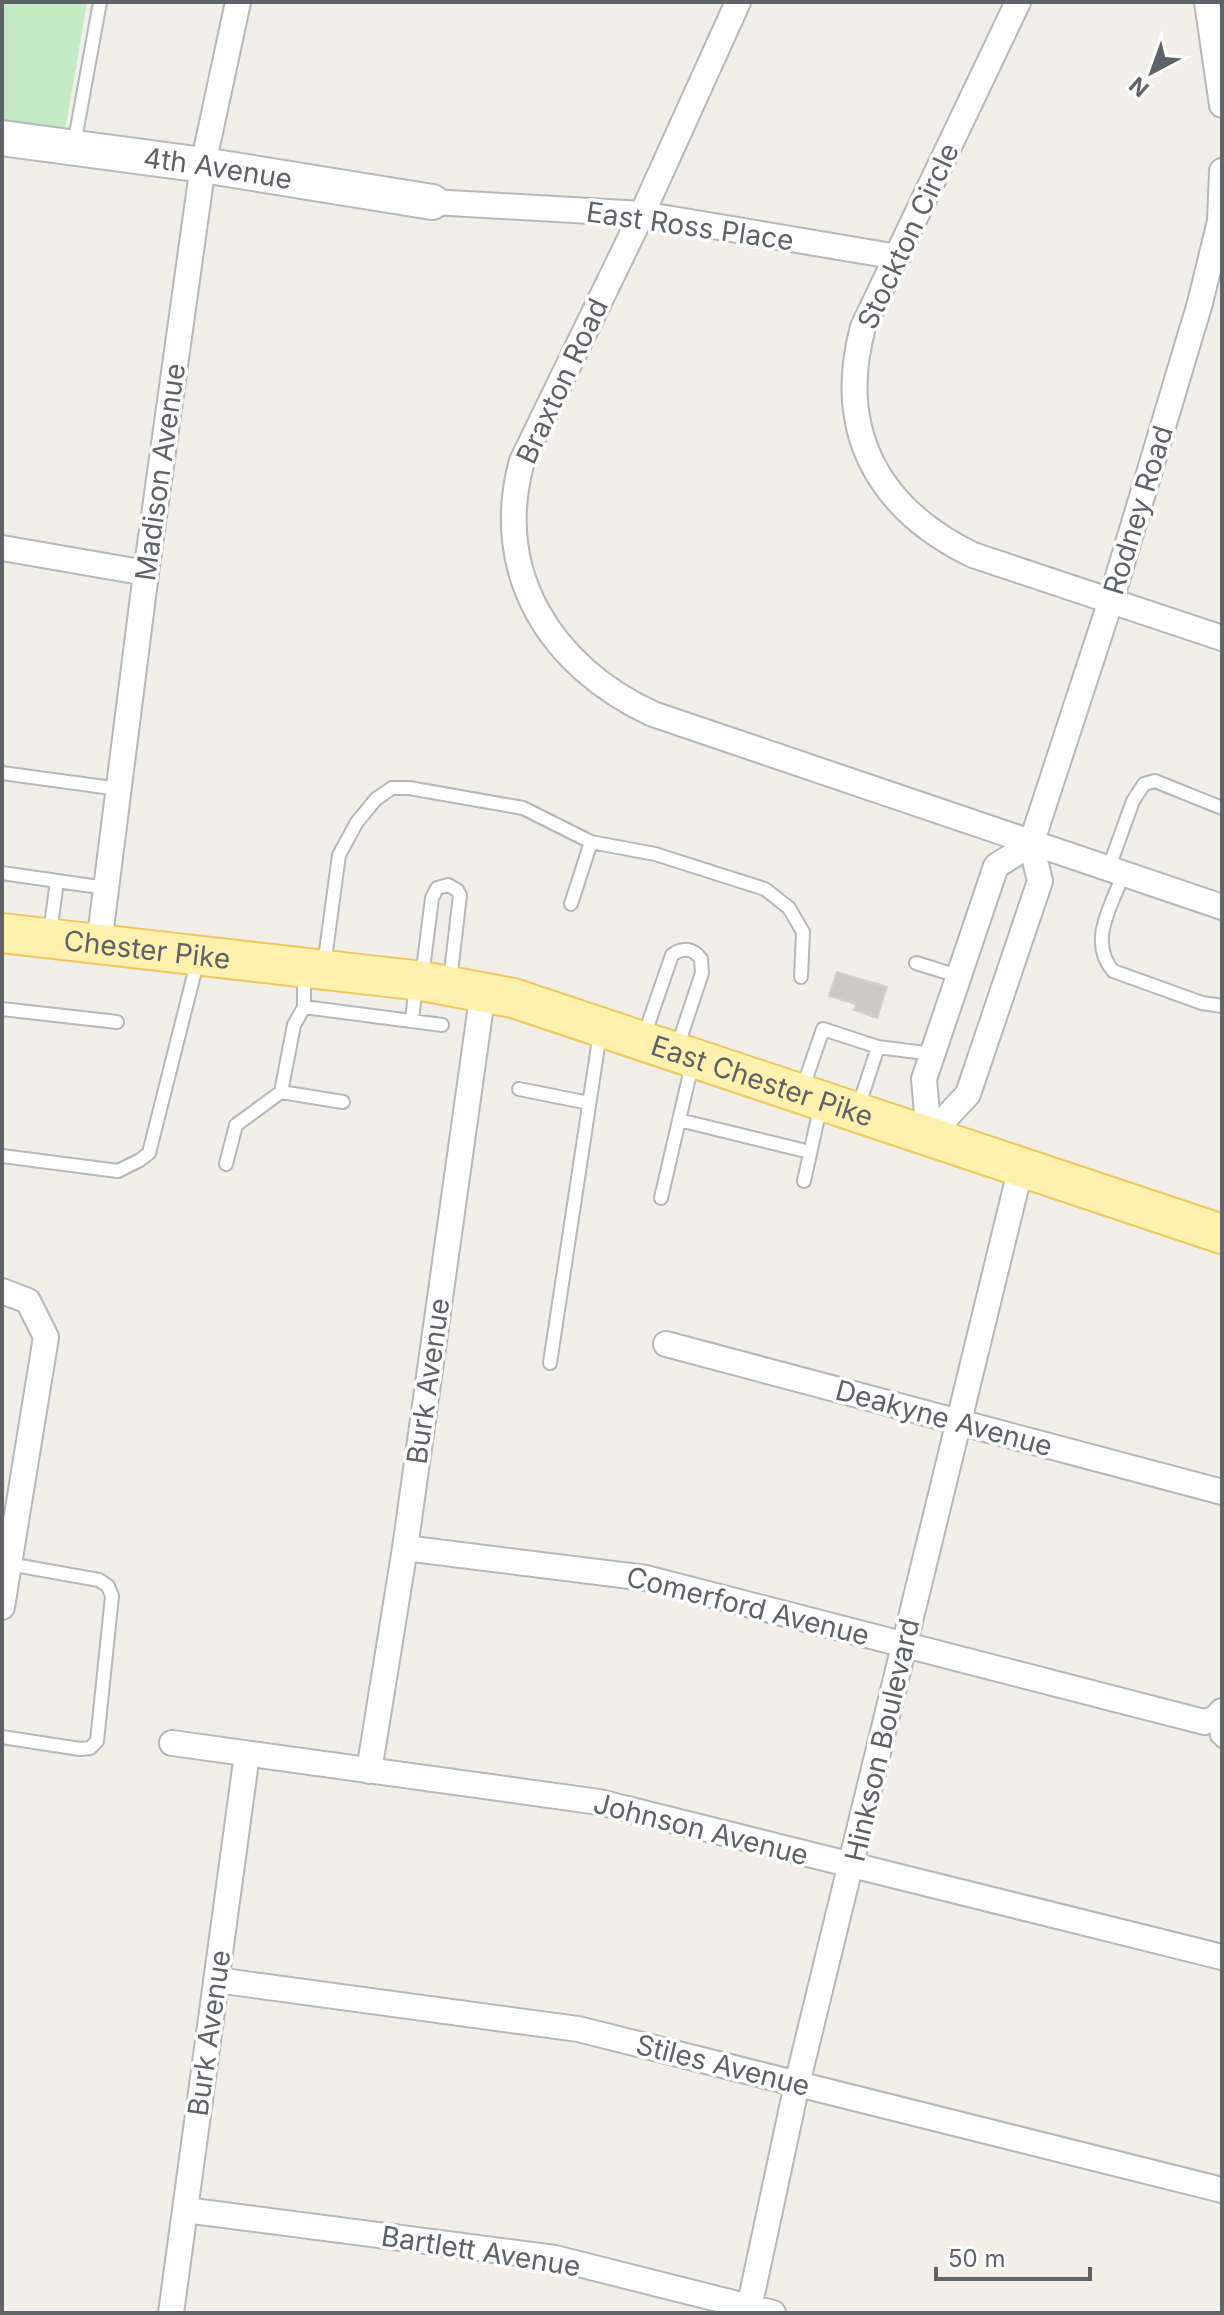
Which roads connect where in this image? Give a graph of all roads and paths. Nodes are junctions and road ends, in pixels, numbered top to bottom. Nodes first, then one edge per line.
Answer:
1 (100, 2) edge
2 (238, 2) edge
3 (738, 2) edge
4 (1018, 2) edge
5 (1207, 2) edge
6 (1222, 105) edge
7 (2, 138) edge
8 (73, 148) junction
9 (203, 165) junction
10 (1222, 171) edge
11 (432, 202) joint
12 (642, 214) junction
13 (898, 257) junction
14 (2, 548) edge
15 (146, 573) junction
16 (1111, 600) junction
17 (1222, 638) edge
18 (2, 773) edge
19 (119, 789) junction
20 (1222, 808) edge
21 (591, 842) junction
22 (1031, 844) junction
23 (1116, 872) junction
24 (2, 873) edge
25 (57, 881) junction
26 (106, 888) junction
27 (571, 904) dead end
28 (1222, 907) edge
29 (2, 933) edge
30 (50, 938) junction
31 (99, 944) junction
32 (199, 956) junction
33 (916, 963) dead end
34 (307, 968) junction
35 (958, 976) junction
36 (801, 977) dead end
37 (442, 984) junction
38 (363, 994) junction
39 (1222, 1006) edge
40 (304, 1007) junction
41 (2, 1009) edge
42 (412, 1020) junction
43 (117, 1022) dead end
44 (442, 1025) dead end
45 (601, 1026) junction
46 (878, 1047) junction
47 (671, 1050) junction
48 (933, 1054) junction
49 (519, 1089) dead end
50 (281, 1092) junction
51 (343, 1102) dead end
52 (827, 1102) junction
53 (589, 1103) junction
54 (679, 1120) junction
55 (929, 1136) junction
56 (810, 1152) junction
57 (2, 1156) edge
58 (226, 1164) dead end
59 (1021, 1167) junction
60 (804, 1181) dead end
61 (661, 1198) dead end
62 (1222, 1234) edge
63 (2, 1291) edge
64 (666, 1344) dead end
65 (550, 1363) dead end
66 (958, 1421) junction
67 (1222, 1492) edge
68 (9, 1523) edge
69 (405, 1548) junction
70 (9, 1564) junction
71 (2, 1607) edge
72 (905, 1645) junction
73 (1219, 1723) edge
74 (2, 1737) edge
75 (172, 1743) dead end
76 (247, 1754) junction
77 (369, 1771) junction
78 (852, 1866) junction
79 (1222, 1957) edge
80 (216, 1980) junction
81 (797, 2084) junction
82 (1222, 2190) edge
83 (185, 2210) junction
84 (748, 2310) edge
85 (171, 2313) edge
86 (773, 2313) edge

1 - 8 lane
2 - 9 street, Madison Avenue
3 - 12 street, Braxton Road
4 - 13 street, Stockton Circle
5 - 6 street
7 - 8 street, 4th Avenue
8 - 9 street, 4th Avenue
9 - 11 street, 4th Avenue
9 - 15 street, Madison Avenue
10 - 16 street, Rodney Road
11 - 12 street, East Ross Place
12 - 13 street, East Ross Place
12 - 22 street, Braxton Road
13 - 16 street, Stockton Circle
14 - 15 street
15 - 19 street, Madison Avenue
16 - 17 street, Stockton Circle
16 - 22 street, Rodney Road
18 - 19 lane
19 - 26 street, Madison Avenue
20 - 23 lane
21 - 27 lane
21 - 34 lane
21 - 36 lane
22 - 23 street, Braxton Road
22 - 35 street
22 - 55 street
23 - 28 street, Braxton Road
23 - 39 lane
24 - 25 lane
25 - 26 lane
25 - 30 lane
26 - 31 street, Madison Avenue
29 - 30 main road, Chester Pike
30 - 31 main road, Chester Pike
31 - 32 main road, Chester Pike
32 - 34 main road, Chester Pike
32 - 57 lane
33 - 35 lane
34 - 38 main road, East Chester Pike
34 - 40 lane
35 - 48 street
37 - 37 lane
37 - 38 main road, East Chester Pike
37 - 42 lane
37 - 45 main road, East Chester Pike
37 - 69 street, Burk Avenue
38 - 40 lane
38 - 42 lane
40 - 50 lane
41 - 43 lane
42 - 44 lane
45 - 47 main road, East Chester Pike
45 - 53 lane
46 - 48 lane
46 - 52 lane
46 - 52 lane
47 - 47 lane
47 - 52 main road, East Chester Pike
47 - 54 lane
48 - 55 street
49 - 53 lane
50 - 51 lane
50 - 58 lane
52 - 55 main road, East Chester Pike
52 - 56 lane
53 - 65 lane
54 - 56 lane
54 - 61 lane
55 - 59 main road, East Chester Pike
56 - 60 lane
59 - 62 main road, East Chester Pike
59 - 66 street, Hinkson Boulevard
63 - 68 street
64 - 66 street, Deakyne Avenue
66 - 67 street, Deakyne Avenue
66 - 72 street, Hinkson Boulevard
68 - 70 street
69 - 72 street, Comerford Avenue
69 - 77 street, Burk Avenue
70 - 71 street
70 - 74 lane
72 - 73 street, Comerford Avenue
72 - 78 street, Hinkson Boulevard
75 - 76 street, Johnson Avenue
76 - 77 street, Johnson Avenue
76 - 80 street, Burk Avenue
77 - 78 street, Johnson Avenue
78 - 79 street, Johnson Avenue
78 - 81 street, Hinkson Boulevard
80 - 81 street, Stiles Avenue
80 - 83 street, Burk Avenue
81 - 82 street, Stiles Avenue
81 - 84 street, Hinkson Boulevard
83 - 84 street, Bartlett Avenue
83 - 85 street, Burk Avenue
84 - 86 street, Bartlett Avenue

